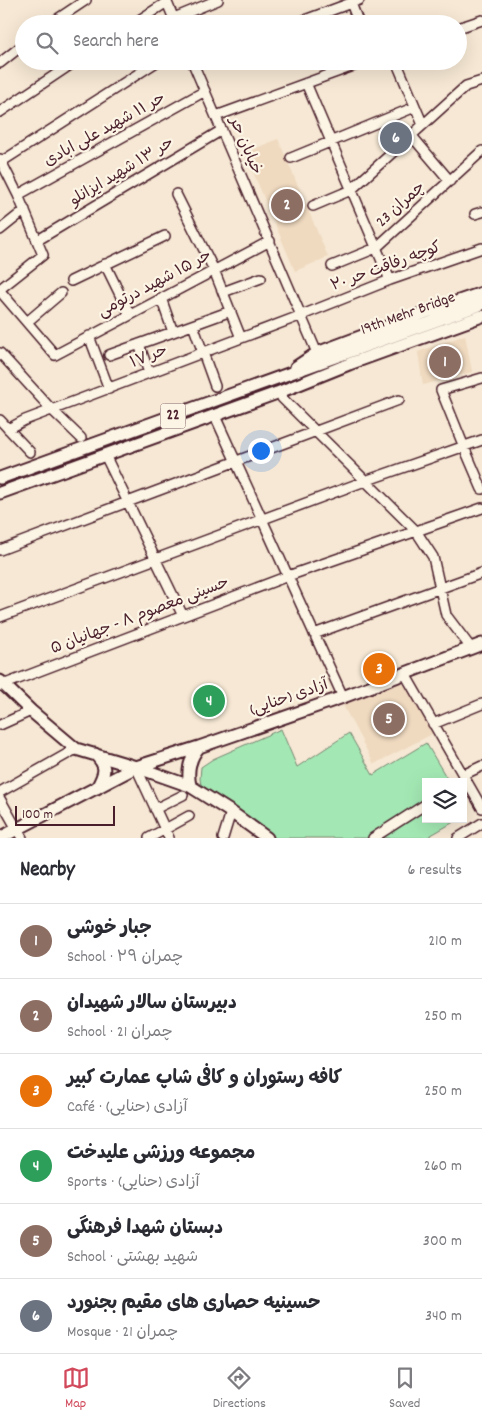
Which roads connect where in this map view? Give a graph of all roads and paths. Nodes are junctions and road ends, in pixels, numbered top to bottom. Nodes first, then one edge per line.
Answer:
1 (86, 0) edge
2 (218, 0) edge
3 (166, 1) edge
4 (355, 2) edge
5 (64, 15) edge
6 (146, 15) edge
7 (172, 15) edge
8 (187, 15) edge
9 (319, 15) edge
10 (357, 15) edge
11 (482, 20) edge
12 (467, 25) edge
13 (15, 51) edge
14 (0, 63) edge
15 (63, 70) edge
16 (144, 70) edge
17 (196, 70) edge
18 (342, 70) edge
19 (400, 70) edge
20 (482, 81) edge
21 (306, 83) junction
22 (205, 91) junction
23 (415, 107) junction
24 (0, 112) edge
25 (216, 116) junction
26 (423, 125) junction
27 (222, 130) junction
28 (411, 135) junction
29 (331, 142) junction
30 (482, 151) edge
31 (291, 158) dead end
32 (1, 160) edge
33 (450, 181) junction
34 (351, 190) junction
35 (176, 194) dead end
36 (18, 195) junction
37 (313, 206) dead end
38 (25, 210) junction
39 (0, 230) edge
40 (165, 236) dead end
41 (38, 240) junction
42 (270, 241) junction
43 (376, 248) junction
44 (482, 248) edge
45 (105, 264) junction
46 (332, 266) dead end
47 (214, 270) junction
48 (261, 278) dead end
49 (390, 280) junction
50 (71, 281) dead end
51 (0, 290) edge
52 (223, 292) junction
53 (61, 293) dead end
54 (482, 293) edge
55 (161, 298) junction
56 (482, 304) edge
57 (231, 311) junction
58 (130, 315) junction
59 (302, 315) junction
60 (482, 316) edge
61 (27, 322) junction
62 (482, 323) edge
63 (193, 324) junction
64 (172, 332) junction
65 (89, 336) junction
66 (241, 338) junction
67 (139, 344) junction
68 (204, 352) junction
69 (0, 353) edge
70 (317, 353) junction
71 (109, 355) dead end
72 (347, 359) junction
73 (149, 373) junction
74 (283, 376) junction
75 (482, 378) edge
76 (310, 381) junction
77 (215, 386) dead end
78 (109, 388) junction
79 (282, 398) dead end
80 (399, 400) dead end
81 (52, 410) junction
82 (215, 416) junction
83 (0, 420) edge
84 (8, 428) junction
85 (314, 432) junction
86 (81, 438) dead end
87 (482, 440) edge
88 (464, 447) junction
89 (30, 452) dead end
90 (105, 455) junction
91 (236, 461) junction
92 (0, 478) edge
93 (365, 481) junction
94 (482, 489) edge
95 (0, 493) edge
96 (128, 502) junction
97 (482, 508) edge
98 (262, 520) junction
99 (416, 531) junction
100 (0, 550) edge
101 (156, 560) junction
102 (482, 573) edge
103 (288, 576) junction
104 (440, 588) junction
105 (183, 616) junction
106 (0, 617) edge
107 (314, 634) junction
108 (477, 646) edge
109 (404, 674) junction
110 (1, 683) edge
111 (343, 697) junction
112 (482, 704) edge
113 (31, 711) junction
114 (434, 724) junction
115 (0, 725) edge
116 (199, 747) junction
117 (76, 749) junction
118 (95, 754) junction
119 (482, 766) edge
120 (136, 767) junction
121 (463, 775) junction
122 (97, 788) junction
123 (187, 790) junction
124 (0, 792) edge
125 (0, 799) edge
126 (422, 807) edge
127 (482, 808) edge
128 (155, 809) junction
129 (232, 812) junction
130 (189, 816) dead end
131 (482, 823) edge
132 (19, 834) edge
133 (167, 834) edge
134 (0, 838) edge
135 (149, 838) edge
136 (223, 838) edge
137 (267, 838) edge
138 (373, 838) edge
139 (458, 838) edge

1 - 5 street
2 - 8 street
3 - 6 street
3 - 7 street
4 - 9 street
4 - 10 street
11 - 12 street
13 - 14 street
15 - 24 street
16 - 32 street
17 - 22 street, خیابان حر
18 - 21 street
19 - 23 street
20 - 26 street
21 - 25 street
21 - 29 street
22 - 25 street, خیابان حر
22 - 36 street, حر ۱۱ شهید علی ابادی
23 - 26 street
23 - 29 street
25 - 27 street, خیابان حر
26 - 28 street
27 - 41 street, حر ۱۳ شهید ایزانلو
27 - 42 street, خیابان حر
28 - 33 street
28 - 34 street
29 - 31 street
29 - 34 street
30 - 33 street, چمران 23
32 - 36 street
33 - 43 street, چمران 23
34 - 37 street
34 - 43 street
35 - 47 street
36 - 38 street
38 - 39 street
38 - 41 street
40 - 45 street
41 - 51 street
42 - 47 street, حر ۱۵ شهید درتومی
42 - 59 street, خیابان حر
43 - 46 street, چمران 23
43 - 49 street
44 - 49 street, کوچه رفاقت حر ۲۰
45 - 50 street
45 - 58 street
47 - 52 street
47 - 55 street, حر ۱۵ شهید درتومی
48 - 52 street
49 - 59 street, کوچه رفاقت حر ۲۰
51 - 61 street
52 - 57 street
53 - 61 street
54 - 70 main road
55 - 58 street, حر ۱۵ شهید درتومی
55 - 64 street
56 - 72 main road, 19th Mehr Bridge
57 - 63 street
57 - 66 street
58 - 65 street, حر ۱۵ شهید درتومی
59 - 66 street, حر ۱۷
59 - 70 street, خیابان حر
60 - 72 main road, 19th Mehr Bridge
61 - 65 street, حر ۱۵ شهید درتومی
62 - 76 main road
63 - 64 street
63 - 68 street
64 - 67 street
65 - 78 street
66 - 68 street, حر ۱۷
67 - 71 street
67 - 73 street
68 - 73 street, حر ۱۷
68 - 77 street
69 - 81 street
70 - 74 main road
72 - 74 main road, 22
72 - 76 main road
73 - 78 street, حر ۱۷
74 - 92 main road, 22
75 - 88 street
76 - 82 main road
78 - 81 street, حر ۱۷
79 - 85 street
80 - 85 street
81 - 84 street, حر ۱۷
81 - 86 street
82 - 90 main road
82 - 91 street
83 - 84 street
84 - 89 street
85 - 91 street
85 - 93 street
87 - 88 street
88 - 93 street
88 - 94 street
90 - 95 main road
90 - 96 street
91 - 96 street
91 - 98 street
93 - 98 street
93 - 99 street
96 - 100 street
96 - 101 street
97 - 99 street, حسینی معصوم ۸ - جهانیان ۵
98 - 101 street
98 - 103 street
99 - 103 street, حسینی معصوم ۸ - جهانیان ۵
99 - 104 street
101 - 105 street
101 - 106 street
102 - 104 street
103 - 105 street, حسینی معصوم ۸ - جهانیان ۵
103 - 107 street
104 - 107 street
104 - 108 street
105 - 110 street, حسینی معصوم ۸ - جهانیان ۵
107 - 111 street
108 - 109 main road, آزادی (حنایی)
109 - 111 main road, آزادی (حنایی)
109 - 114 street
110 - 113 main road
111 - 116 main road, آزادی (حنایی)
112 - 114 street
113 - 115 street
113 - 117 main road
114 - 121 street
116 - 120 main road, آزادی (حنایی)
116 - 123 main road
117 - 118 main road
117 - 124 street
118 - 120 main road
118 - 122 main road
119 - 121 street
120 - 122 main road, آزادی (حنایی)
120 - 123 main road
120 - 128 street
121 - 127 street
122 - 132 main road, آزادی (حنایی)
123 - 128 street
123 - 129 main road
125 - 132 street
126 - 138 street
128 - 133 street
129 - 136 street
129 - 137 main road
130 - 133 street
131 - 139 street
132 - 134 main road, آزادی (حنایی)
133 - 135 street

